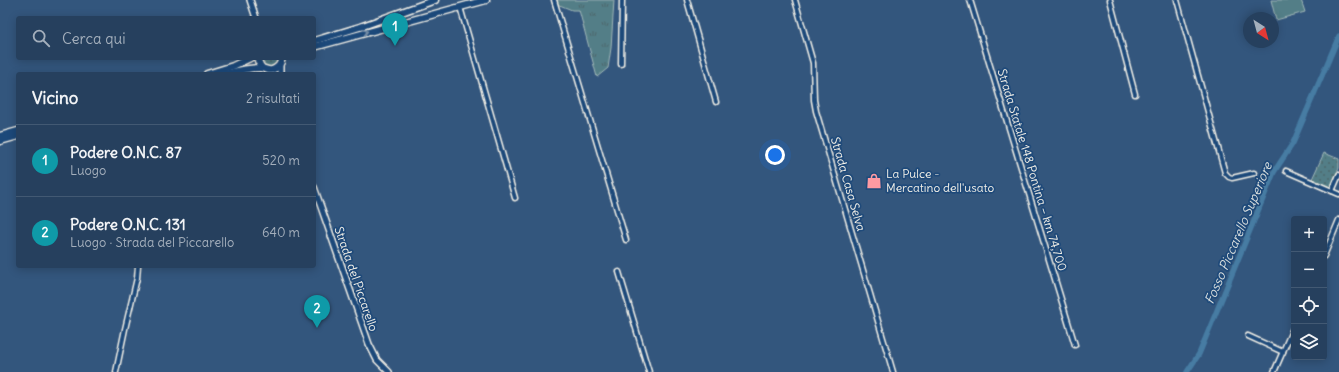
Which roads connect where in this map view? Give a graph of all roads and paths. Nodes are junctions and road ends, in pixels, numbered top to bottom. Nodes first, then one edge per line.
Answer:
1 (250, 0) edge
2 (435, 0) edge
3 (486, 0) edge
4 (554, 0) edge
5 (622, 0) edge
6 (687, 0) edge
7 (795, 0) edge
8 (970, 0) edge
9 (1110, 0) edge
10 (1177, 0) edge
11 (460, 7) junction
12 (255, 16) edge
13 (316, 40) edge
14 (316, 46) edge
15 (246, 60) edge
16 (258, 60) edge
17 (281, 61) edge
18 (621, 64) dead end
19 (266, 70) edge
20 (214, 72) edge
21 (232, 72) edge
22 (280, 72) edge
23 (1135, 94) dead end
24 (716, 102) dead end
25 (16, 131) edge
26 (0, 136) edge
27 (16, 137) edge
28 (0, 141) edge
29 (1286, 171) dead end
30 (1254, 173) dead end
31 (1339, 175) edge
32 (1332, 191) junction
33 (316, 193) edge
34 (1339, 194) edge
35 (515, 198) dead end
36 (1339, 220) edge
37 (626, 240) dead end
38 (1326, 252) edge
39 (138, 268) edge
40 (619, 272) dead end
41 (1291, 333) edge
42 (1248, 336) dead end
43 (1075, 345) dead end
44 (1283, 352) junction
45 (116, 372) edge
46 (389, 372) edge
47 (649, 372) edge
48 (893, 372) edge
49 (1274, 372) edge

1 - 12 street
2 - 13 main road
3 - 11 main road
4 - 37 street
5 - 18 street
6 - 24 street
7 - 48 street, Strada Casa Selva
8 - 43 street, Strada Statale 148 Pontina – km 74,700
9 - 23 street
10 - 30 street
14 -> 11 main road
11 - 35 street
15 - 20 main road
16 - 19 main road
17 - 19 main road
17 - 22 street
19 - 21 main road
25 - 26 main road
27 - 28 main road
29 - 32 street
31 - 32 street
32 - 34 street
33 - 46 street, Strada del Piccarello
36 - 38 street
39 - 45 street
40 - 47 street
41 - 44 street
42 - 44 street
44 - 49 street

